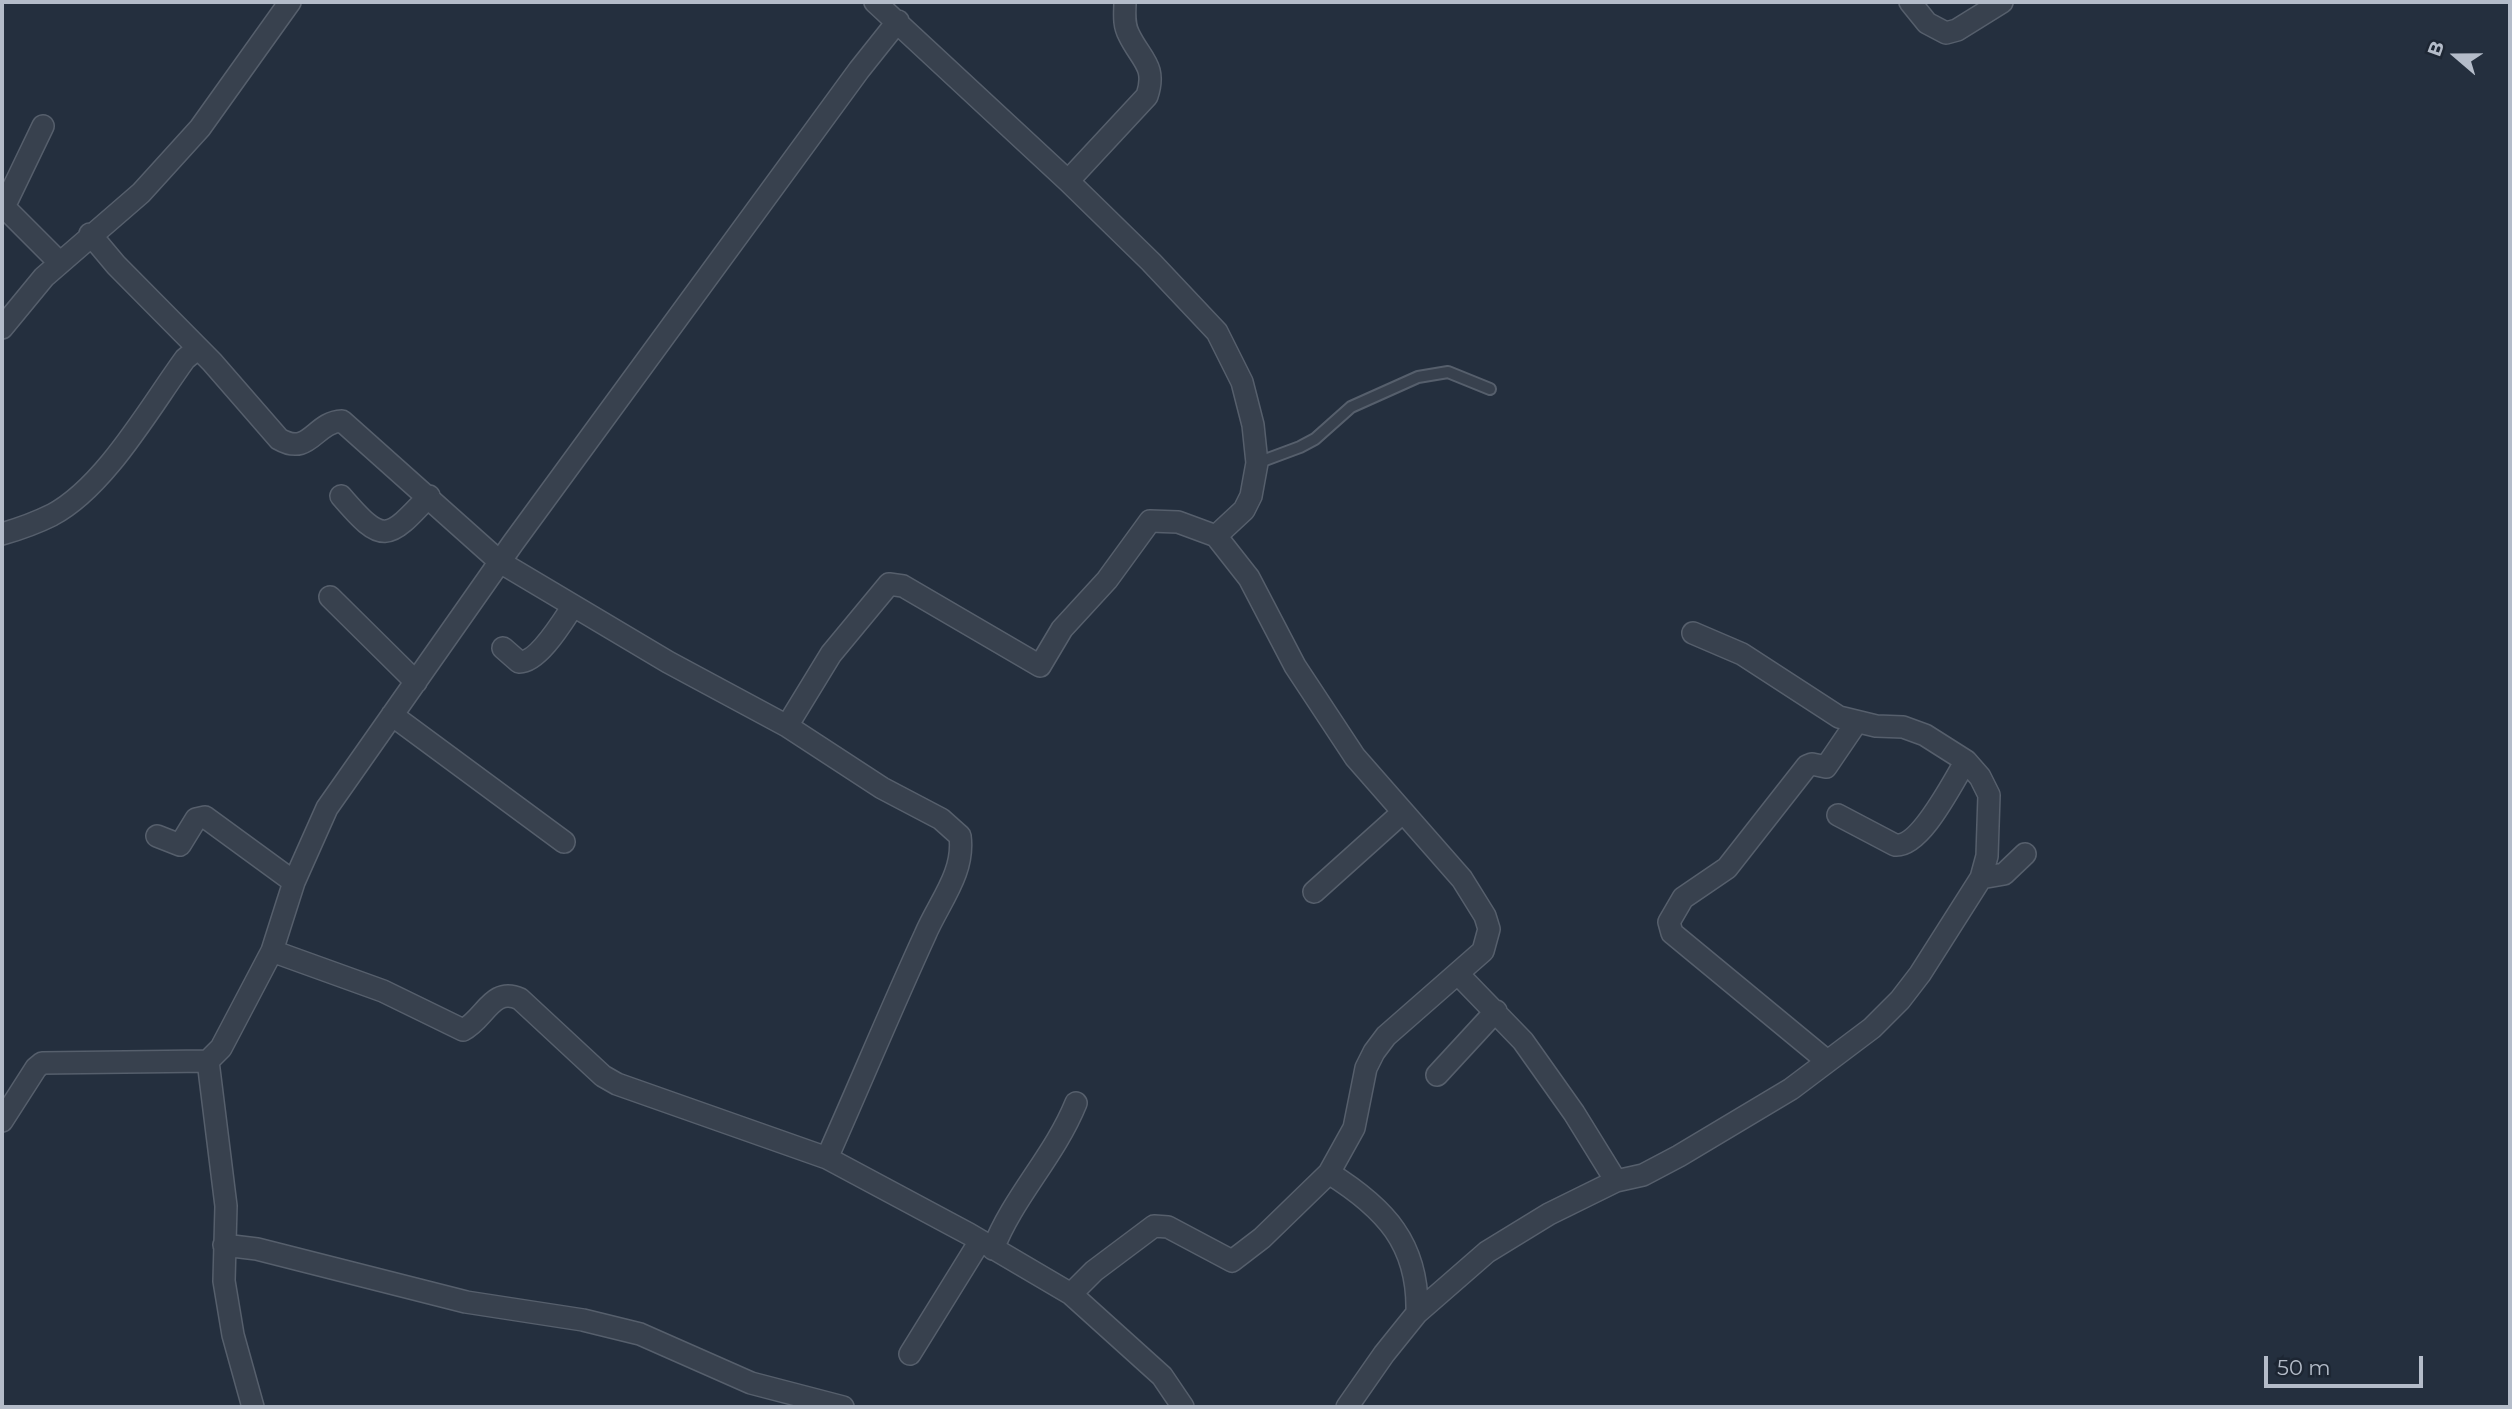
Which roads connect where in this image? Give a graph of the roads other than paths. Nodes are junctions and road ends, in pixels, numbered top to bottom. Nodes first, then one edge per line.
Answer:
1 (290, 2) edge
2 (875, 2) edge
3 (1125, 2) edge
4 (1910, 2) edge
5 (2001, 2) edge
6 (898, 21) junction
7 (43, 126) dead end
8 (1068, 181) junction
9 (90, 234) junction
10 (59, 262) junction
11 (2, 328) edge
12 (198, 348) junction
13 (1490, 389) dead end
14 (1257, 463) junction
15 (341, 496) dead end
16 (429, 496) junction
17 (2, 534) edge
18 (1216, 536) junction
19 (500, 562) junction
20 (330, 597) dead end
21 (573, 606) junction
22 (1693, 633) dead end
23 (503, 648) dead end
24 (416, 682) junction
25 (392, 715) junction
26 (1856, 723) junction
27 (787, 726) junction
28 (1966, 761) junction
29 (1402, 813) junction
30 (1838, 815) dead end
31 (157, 836) dead end
32 (564, 842) dead end
33 (2025, 854) dead end
34 (1981, 878) junction
35 (294, 882) junction
36 (1314, 892) dead end
37 (272, 951) junction
38 (1459, 975) junction
39 (1496, 1011) junction
40 (208, 1061) junction
41 (1827, 1061) junction
42 (1437, 1075) dead end
43 (1076, 1103) dead end
44 (2, 1121) edge
45 (827, 1158) junction
46 (1329, 1173) junction
47 (1616, 1181) junction
48 (224, 1245) junction
49 (986, 1245) junction
50 (1071, 1294) junction
51 (1417, 1313) junction
52 (910, 1354) dead end
53 (253, 1407) edge
54 (843, 1407) edge
55 (1183, 1407) edge
56 (1347, 1407) edge

1 - 9 street
2 - 6 street
3 - 8 street
4 - 5 street
6 - 8 street
6 - 19 street
7 - 10 street
8 - 14 street
9 - 10 street
9 - 12 street
10 - 11 street
12 - 16 street
12 - 17 street
13 - 14 lane
14 - 18 street
15 - 16 street
16 - 19 street
18 - 27 street
18 - 29 street
19 - 21 street
19 - 24 street
20 - 24 street
21 - 23 street
21 - 27 street
22 - 26 street
24 - 25 street
25 - 32 street
25 - 35 street
26 - 28 street
26 - 41 street
27 - 45 street
28 - 30 street
28 - 34 street
29 - 36 street
29 - 38 street
31 - 35 street
33 - 34 street
34 - 41 street
35 - 37 street
37 - 40 street
37 - 45 street
38 - 39 street
38 - 46 street
39 - 42 street
39 - 47 street
40 - 44 street
40 - 48 street
41 - 47 street
43 - 49 street
45 - 49 street
46 - 50 street
46 - 51 street
47 - 51 street
48 - 53 street
48 - 54 street
49 - 50 street
49 - 52 street
50 - 55 street
51 - 56 street

